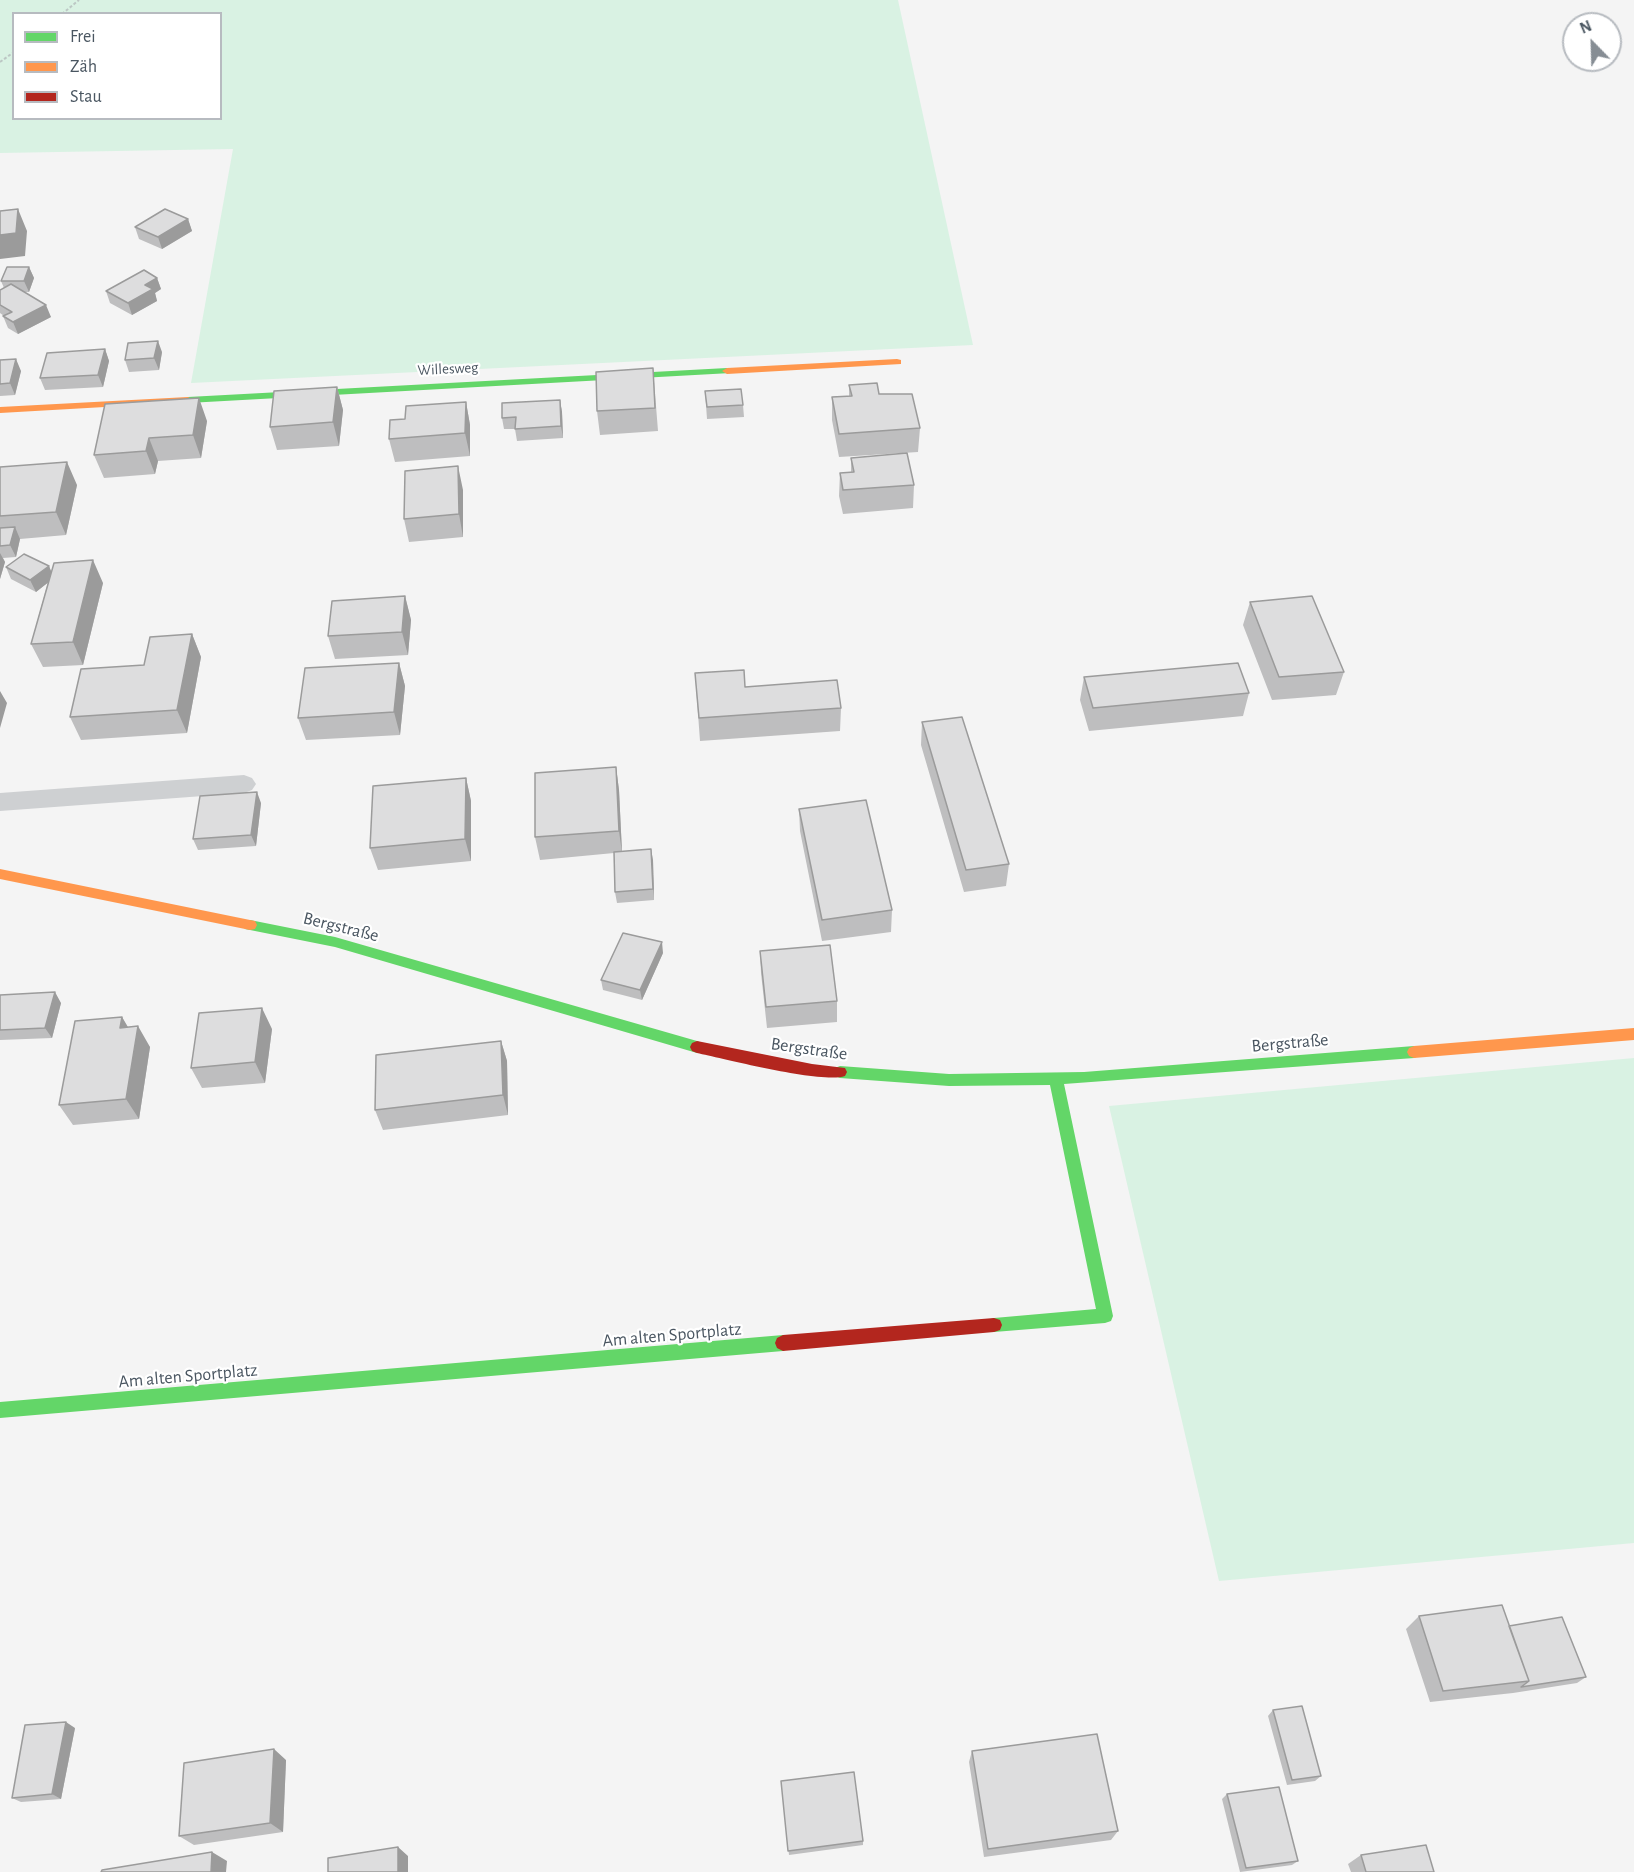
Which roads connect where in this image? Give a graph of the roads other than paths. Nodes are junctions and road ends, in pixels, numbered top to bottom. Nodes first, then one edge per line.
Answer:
1 (897, 362) dead end
2 (0, 410) edge
3 (244, 784) dead end
4 (0, 802) edge
5 (0, 874) edge
6 (1634, 1034) edge
7 (1056, 1078) junction
8 (0, 1410) edge

1 - 2 street, Willesweg
3 - 4 lane
5 - 7 street, Bergstraße
6 - 7 street, Bergstraße
7 - 8 street, Am alten Sportplatz

